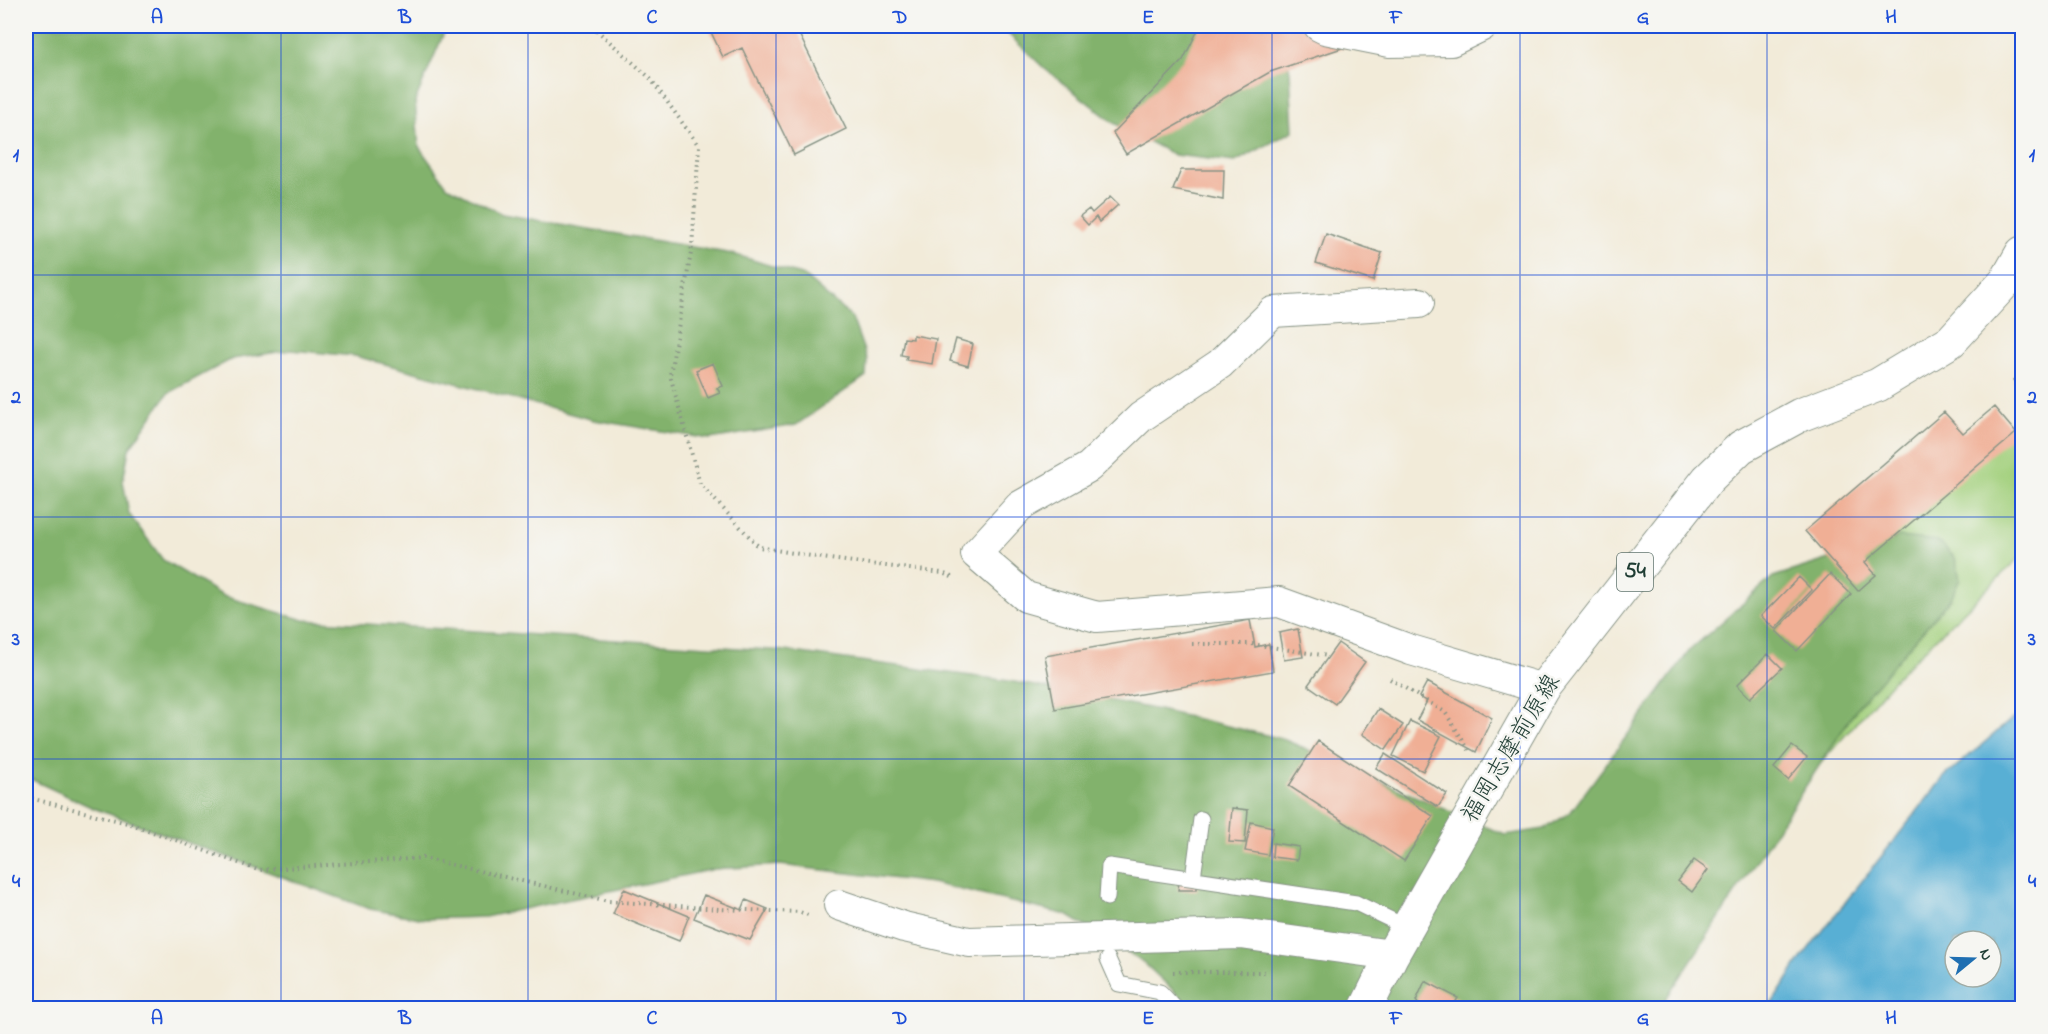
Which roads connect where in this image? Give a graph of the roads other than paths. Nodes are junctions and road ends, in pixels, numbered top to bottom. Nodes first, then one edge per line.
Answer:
1 (1319, 26) edge
2 (1482, 26) edge
3 (2022, 254) edge
4 (1419, 303) dead end
5 (1543, 689) junction
6 (1201, 819) dead end
7 (1193, 878) junction
8 (1107, 898) dead end
9 (839, 904) dead end
10 (1408, 928) junction
11 (1392, 955) junction
12 (1108, 959) dead end
13 (1175, 1008) edge
14 (1366, 1008) edge

1 - 2 street
3 - 5 main road, 福岡志摩前原線 / 54
4 - 5 street
5 - 10 main road, 福岡志摩前原線 / 54
6 - 7 lane
7 - 8 lane
7 - 10 lane
9 - 11 street
10 - 11 main road, 福岡志摩前原線 / 54
11 - 14 main road, 福岡志摩前原線 / 54
12 - 13 lane

